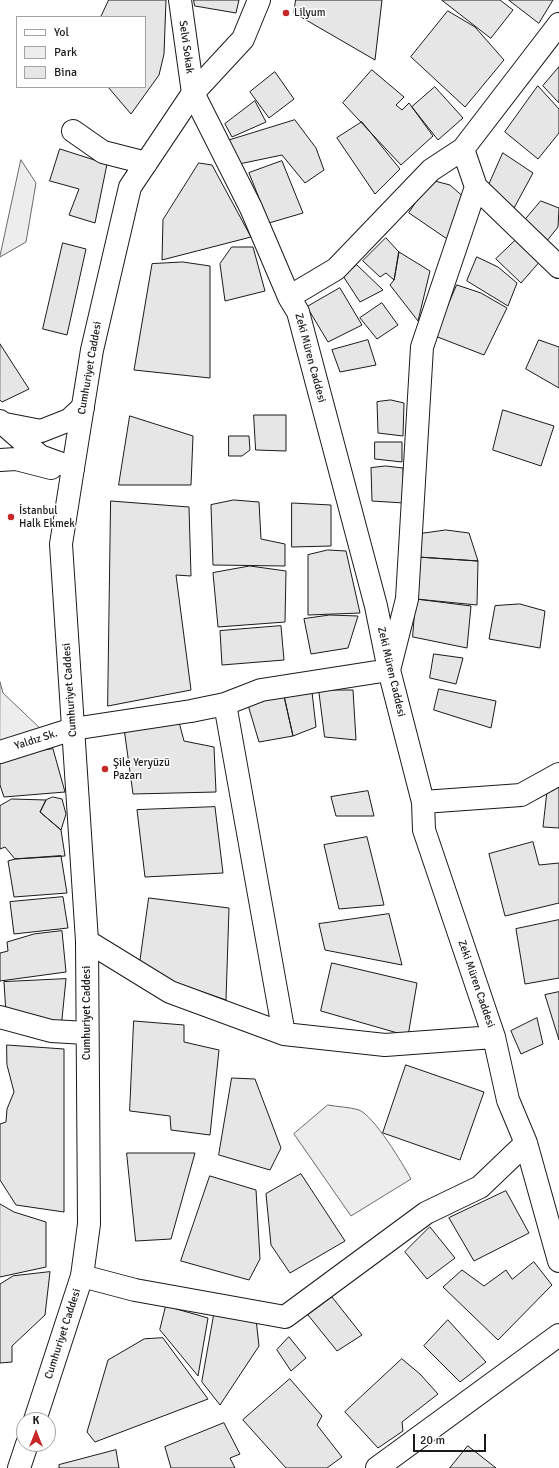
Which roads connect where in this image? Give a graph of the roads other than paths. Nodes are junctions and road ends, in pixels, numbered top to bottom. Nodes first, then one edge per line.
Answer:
1 (180, 0) edge
2 (260, 0) edge
3 (559, 24) edge
4 (193, 93) junction
5 (73, 131) dead end
6 (463, 150) junction
7 (146, 163) junction
8 (476, 187) junction
9 (559, 267) edge
10 (289, 296) junction
11 (83, 407) junction
12 (2, 422) edge
13 (0, 460) edge
14 (73, 468) junction
15 (389, 670) junction
16 (225, 704) junction
17 (73, 729) junction
18 (0, 752) edge
19 (559, 774) edge
20 (423, 802) junction
21 (87, 941) junction
22 (0, 1017) edge
23 (87, 1033) junction
24 (284, 1034) junction
25 (494, 1037) junction
26 (526, 1143) junction
27 (551, 1204) edge
28 (559, 1261) edge
29 (82, 1276) junction
30 (559, 1335) edge
31 (38, 1412) edge
32 (24, 1452) edge
33 (19, 1468) edge
34 (377, 1468) edge

1 - 4 street, Selvi Sokak
2 - 4 street, Cumhuriyet Caddesi
3 - 6 street
4 - 7 street, Cumhuriyet Caddesi
4 - 10 street, Zeki Müren Caddesi
5 - 7 street
6 - 8 street
6 - 10 street
7 - 11 street, Cumhuriyet Caddesi
8 - 9 street
8 - 15 street
10 - 15 street, Zeki Müren Caddesi
11 - 12 street
11 - 14 street, Cumhuriyet Caddesi
12 - 14 street
13 - 14 street
14 - 17 street, Cumhuriyet Caddesi
15 - 16 street, Yaldız Sk.
15 - 20 street, Zeki Müren Caddesi
16 - 17 street, Yaldız Sk.
16 - 24 street
17 - 18 street, Yaldız Sk.
17 - 21 street, Cumhuriyet Caddesi
19 - 20 street
20 - 25 street, Zeki Müren Caddesi
21 - 23 street, Cumhuriyet Caddesi
21 - 24 street
22 - 23 street
23 - 29 street, Cumhuriyet Caddesi
24 - 25 street
25 - 26 street, Zeki Müren Caddesi
26 - 27 street, Zeki Müren Caddesi
26 - 29 street
27 - 28 street, Zeki Müren Caddesi
29 - 31 street, Cumhuriyet Caddesi
30 - 34 street
32 - 33 street

